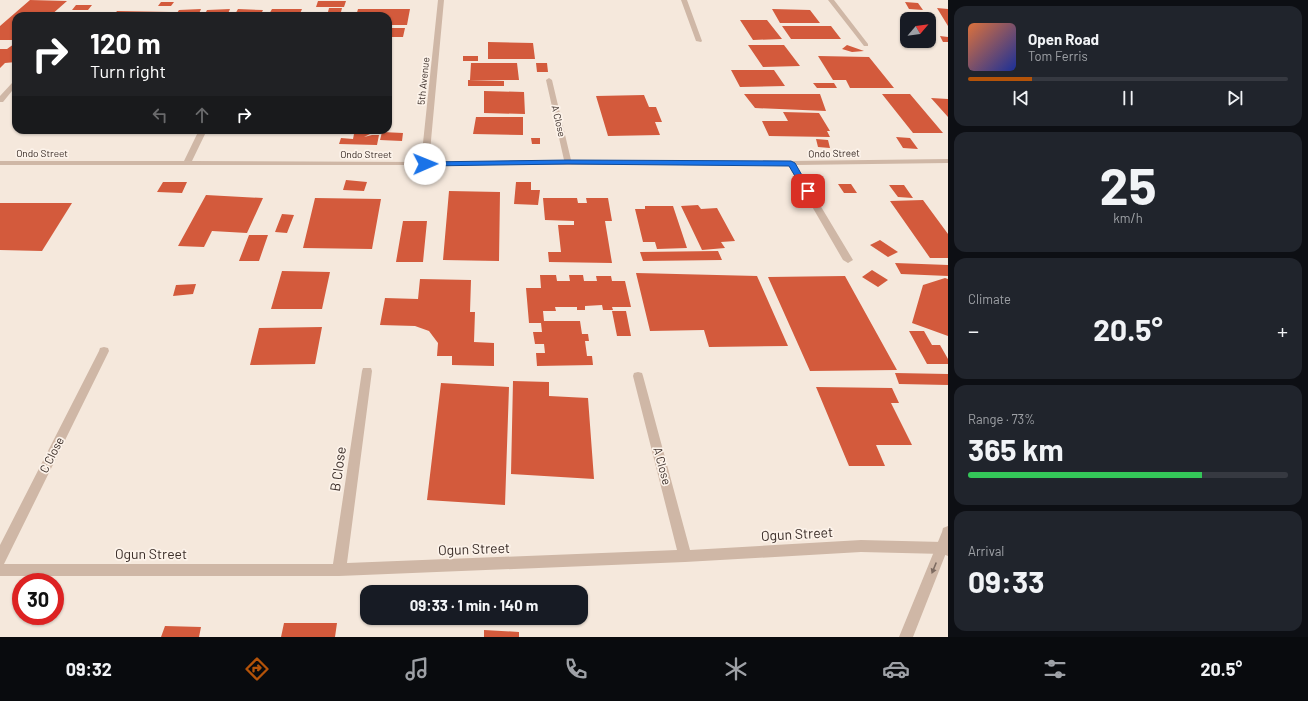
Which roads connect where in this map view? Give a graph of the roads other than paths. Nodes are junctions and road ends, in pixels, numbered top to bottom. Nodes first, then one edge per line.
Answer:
1 (441, 0) edge
2 (684, 0) edge
3 (831, 0) edge
4 (699, 41) dead end
5 (866, 45) dead end
6 (549, 80) dead end
7 (12, 86) edge
8 (0, 100) edge
9 (201, 134) edge
10 (948, 161) edge
11 (568, 162) junction
12 (0, 163) edge
13 (791, 163) junction
14 (187, 164) junction
15 (425, 164) junction
16 (848, 260) dead end
17 (104, 351) dead end
18 (367, 371) dead end
19 (638, 376) dead end
20 (948, 532) edge
21 (945, 549) edge
22 (685, 556) junction
23 (0, 559) edge
24 (0, 570) edge
25 (339, 570) junction
26 (906, 637) edge

1 - 15 street, 5th Avenue
2 - 4 street
3 - 5 street
6 - 11 street, A Close
7 - 8 street
9 - 14 street
10 - 13 street, Ondo Street
11 - 13 street, Ondo Street
11 - 15 street, Ondo Street
12 - 14 street, Ondo Street
13 - 16 street
14 - 15 street, Ondo Street
17 - 23 street, C Close
18 - 25 street, B Close
19 - 22 street, A Close
20 - 21 street
21 - 22 street, Ogun Street
21 -> 26 street
22 - 25 street, Ogun Street
24 - 25 street, Ogun Street

